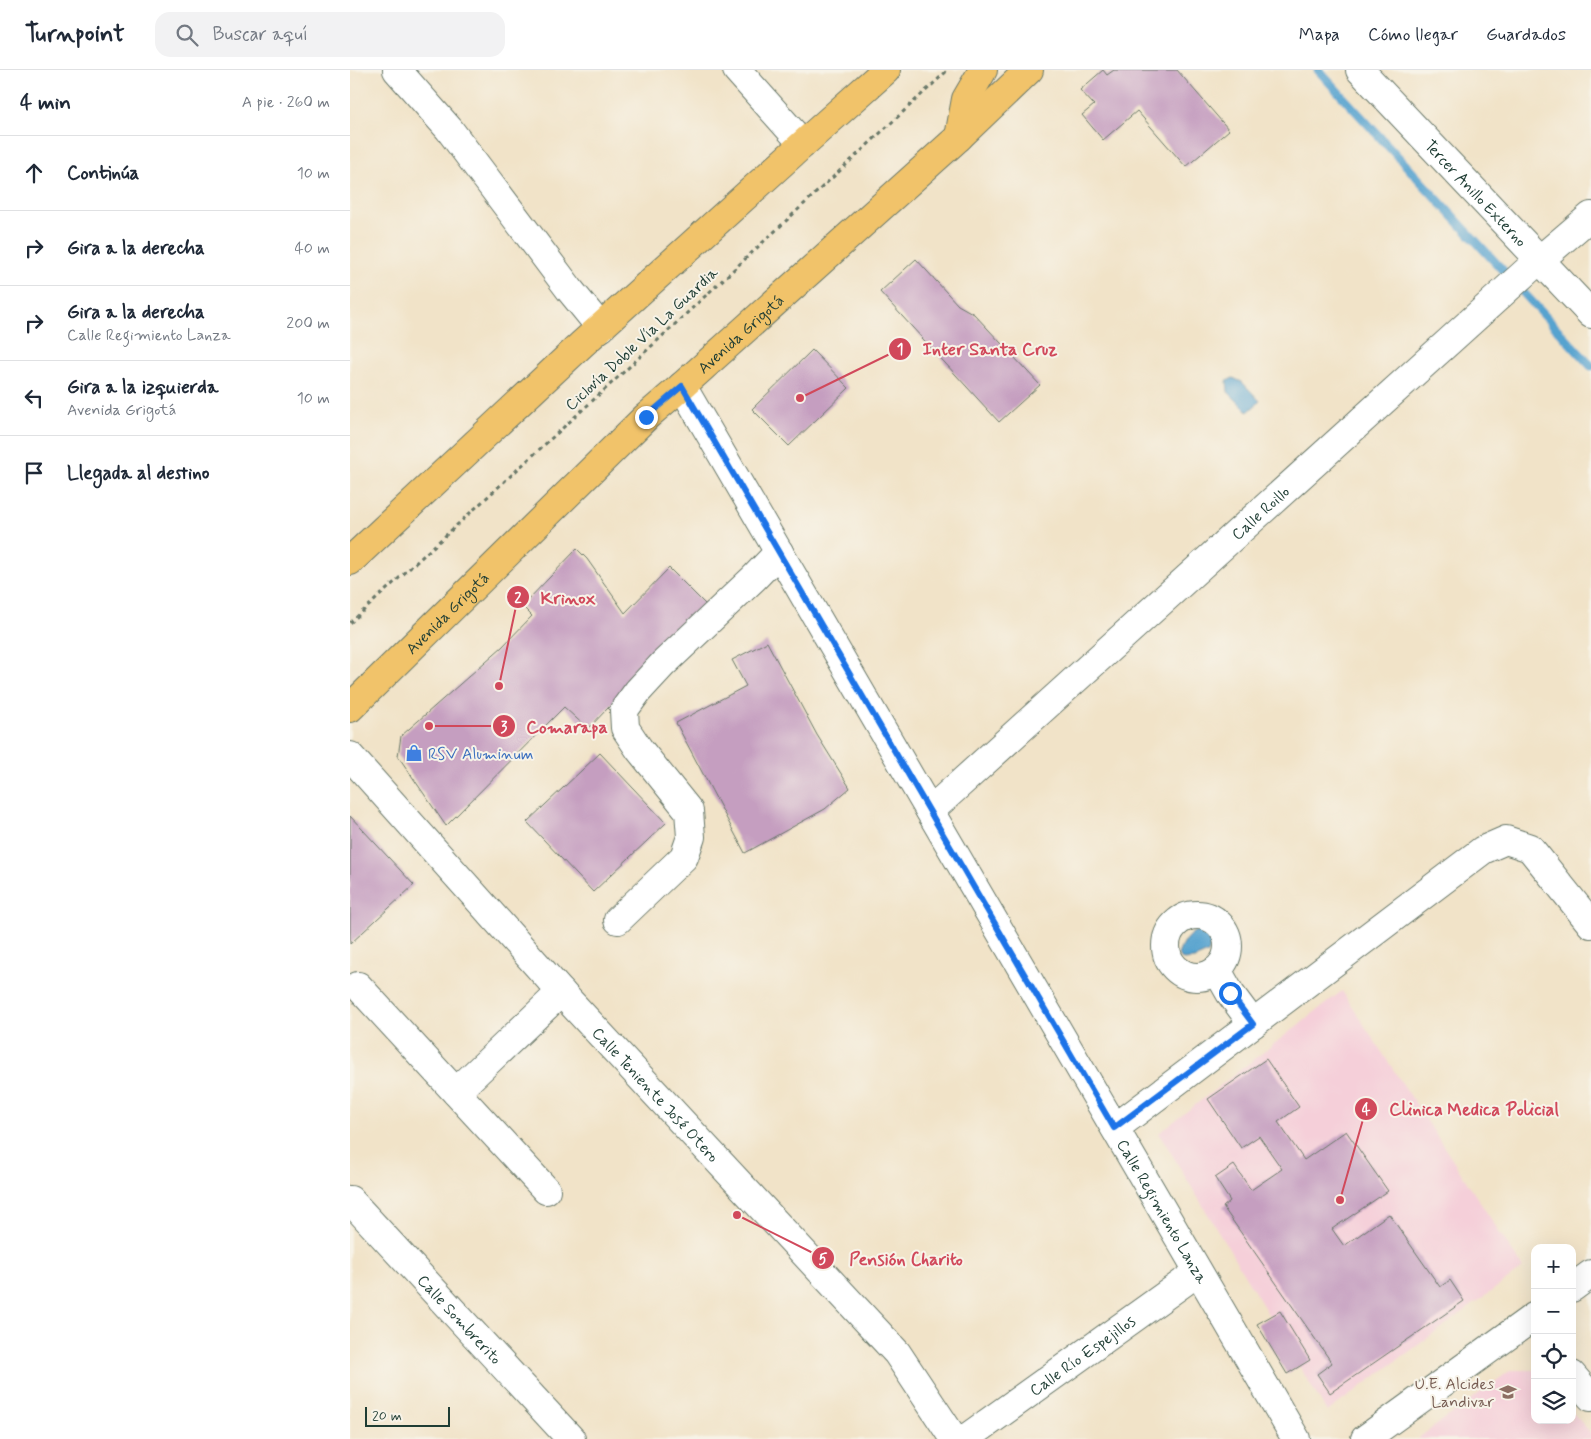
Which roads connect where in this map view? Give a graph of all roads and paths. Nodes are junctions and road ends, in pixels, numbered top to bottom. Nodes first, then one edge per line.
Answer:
1 (397, 70) edge
2 (737, 70) edge
3 (878, 70) edge
4 (886, 70) edge
5 (948, 70) edge
6 (983, 70) edge
7 (1028, 70) edge
8 (1360, 70) edge
9 (855, 99) junction
10 (958, 136) junction
11 (802, 144) junction
12 (1591, 216) edge
13 (1535, 264) junction
14 (1591, 314) edge
15 (601, 328) junction
16 (682, 386) junction
17 (779, 552) junction
18 (350, 561) edge
19 (350, 623) edge
20 (350, 708) edge
21 (350, 756) edge
22 (930, 812) junction
23 (618, 920) dead end
24 (1591, 924) edge
25 (1217, 970) dead end
26 (358, 986) dead end
27 (561, 992) junction
28 (1253, 1024) junction
29 (456, 1092) junction
30 (1114, 1128) junction
31 (546, 1190) dead end
32 (350, 1200) edge
33 (1198, 1272) junction
34 (1591, 1274) edge
35 (1576, 1285) edge
36 (1531, 1325) edge
37 (1575, 1379) edge
38 (1591, 1397) edge
39 (571, 1439) edge
40 (954, 1439) edge
41 (965, 1439) edge
42 (1296, 1439) edge
43 (1365, 1439) edge

1 - 15 street
2 - 11 street
3 - 9 street
4 - 9 main road
5 - 19 path, Ciclovía Doble Vía La Guardia
6 - 10 main road
7 - 10 main road, Avenida Grigotá
8 - 13 street, Tercer Anillo Externo
9 - 11 main road
10 - 16 main road, Avenida Grigotá
11 - 15 main road
12 - 13 street, Calle Roillo
13 - 14 street, Tercer Anillo Externo
13 - 22 street, Calle Roillo
15 - 18 main road
16 - 17 street, Calle Regimiento Lanza
16 - 20 main road, Avenida Grigotá
17 - 22 street, Calle Regimiento Lanza
17 - 23 street
21 - 27 street, Calle Teniente José Otero
22 - 30 street, Calle Regimiento Lanza
24 - 28 street
25 - 28 street
26 - 29 street
27 - 29 street
27 - 40 street, Calle Teniente José Otero
28 - 30 street
29 - 31 street
30 - 33 street, Calle Regimiento Lanza
32 - 39 street, Calle Sombrerito
33 - 41 street, Calle Río Espejillos
33 - 42 street, Calle Regimiento Lanza
34 - 35 street
36 - 43 street
37 - 38 street

